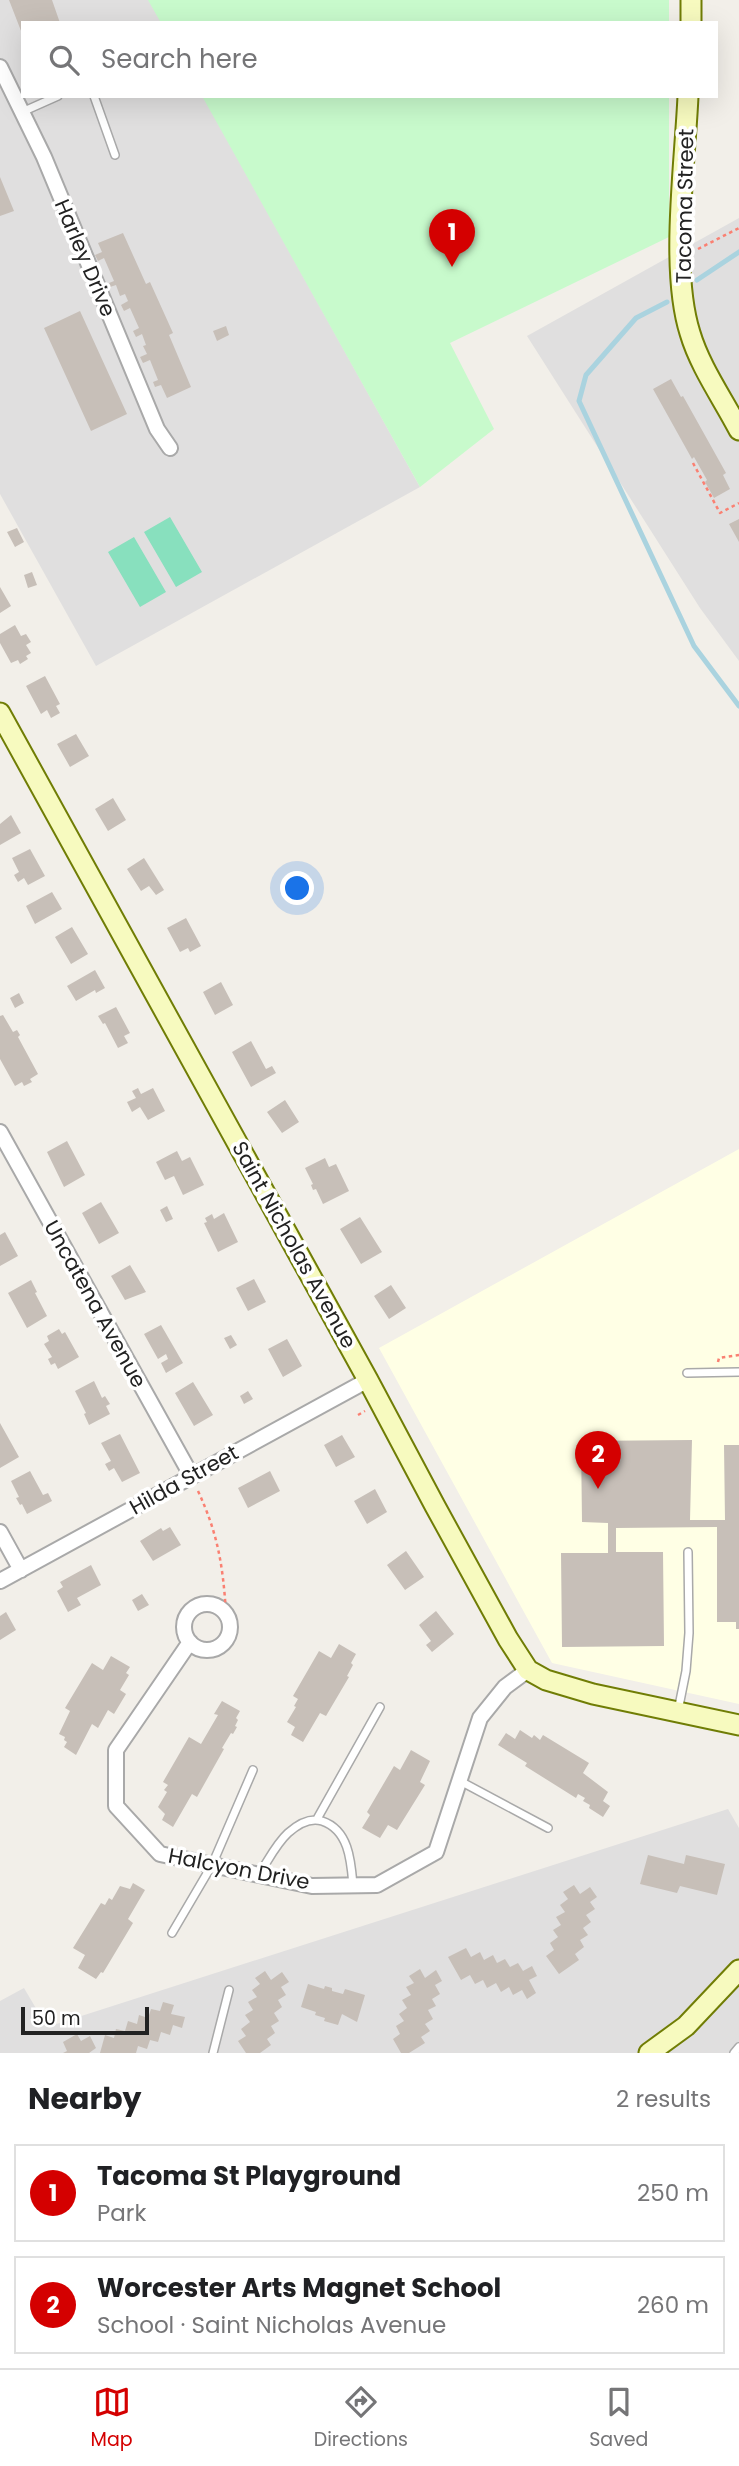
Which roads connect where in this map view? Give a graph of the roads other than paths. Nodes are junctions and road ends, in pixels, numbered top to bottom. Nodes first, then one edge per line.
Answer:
1 (691, 0) edge
2 (691, 21) edge
3 (0, 67) edge
4 (54, 98) edge
5 (95, 98) edge
6 (688, 98) edge
7 (22, 112) junction
8 (115, 155) dead end
9 (739, 430) edge
10 (170, 448) dead end
11 (0, 713) edge
12 (5, 733) edge
13 (0, 1132) edge
14 (739, 1372) edge
15 (687, 1373) dead end
16 (368, 1380) junction
17 (191, 1475) junction
18 (0, 1532) edge
19 (688, 1552) dead end
20 (21, 1570) junction
21 (0, 1581) edge
22 (190, 1642) junction
23 (528, 1670) junction
24 (380, 1707) dead end
25 (678, 1712) junction
26 (739, 1725) edge
27 (253, 1770) dead end
28 (459, 1781) junction
29 (317, 1819) junction
30 (548, 1828) dead end
31 (212, 1865) junction
32 (259, 1875) junction
33 (354, 1885) junction
34 (172, 1933) dead end
35 (737, 1976) edge
36 (229, 1990) dead end
37 (739, 2047) edge
38 (213, 2053) edge
39 (649, 2053) edge
40 (734, 2053) edge

1 - 2 street
3 - 7 street, Harley Drive
4 - 7 lane
5 - 8 lane
6 - 9 street, Tacoma Street
7 - 10 street, Harley Drive
11 - 12 street, Saint Nicholas Avenue
12 - 16 street, Saint Nicholas Avenue
13 - 17 street, Uncatena Avenue
14 - 15 lane
16 - 17 street, Hilda Street
16 - 23 street, Saint Nicholas Avenue
17 - 20 street, Hilda Street
18 - 20 street
19 - 25 lane
20 - 21 street, Hilda Street
22 - 22 street, Halcyon Drive
22 - 31 street, Halcyon Drive
23 - 25 street
23 - 28 street, Halcyon Drive
24 - 29 lane
25 - 26 street
27 - 31 lane
28 - 30 lane
28 - 33 street, Halcyon Drive
29 - 32 lane
29 - 33 lane
31 - 32 street, Halcyon Drive
31 - 34 lane
32 - 33 street, Halcyon Drive
35 - 39 street
36 - 38 lane
37 - 40 lane

